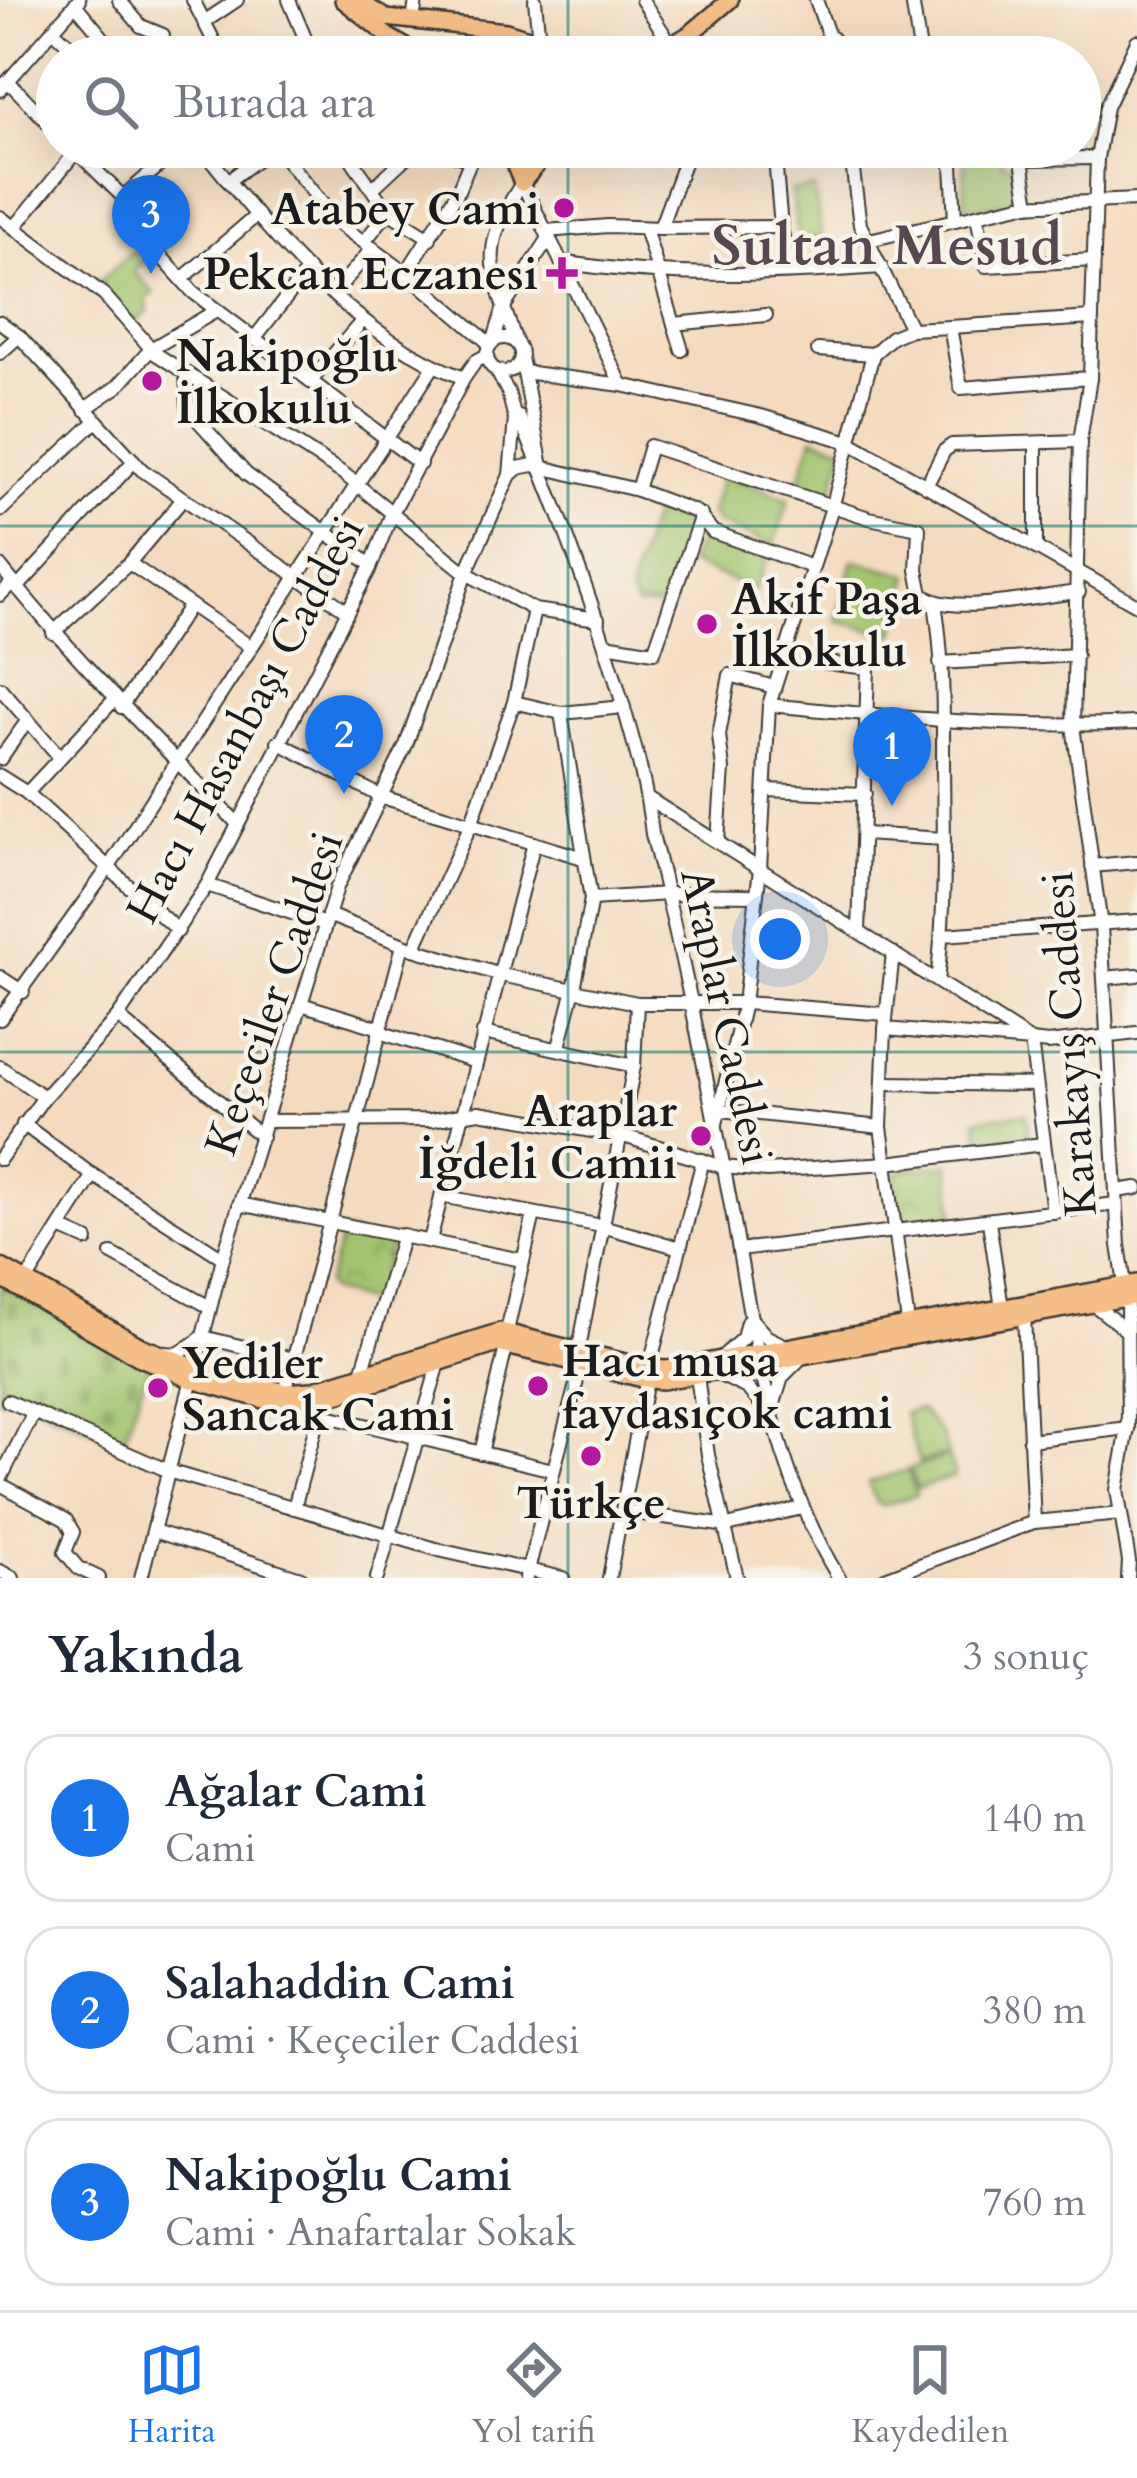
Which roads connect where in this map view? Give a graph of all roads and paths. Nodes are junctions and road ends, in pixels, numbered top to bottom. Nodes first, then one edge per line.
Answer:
1 (56, 0) edge
2 (119, 0) edge
3 (193, 0) edge
4 (238, 0) edge
5 (289, 0) edge
6 (344, 0) edge
7 (416, 0) edge
8 (536, 0) edge
9 (642, 0) edge
10 (730, 0) edge
11 (744, 0) edge
12 (816, 0) edge
13 (912, 0) edge
14 (362, 5) edge
15 (74, 6) edge
16 (204, 22) junction
17 (413, 22) junction
18 (435, 24) junction
19 (486, 28) junction
20 (53, 30) junction
21 (163, 35) dead end
22 (48, 36) edge
23 (59, 36) edge
24 (100, 36) edge
25 (211, 36) edge
26 (304, 36) edge
27 (388, 36) edge
28 (417, 36) edge
29 (485, 36) edge
30 (519, 36) edge
31 (539, 36) edge
32 (663, 36) edge
33 (690, 36) edge
34 (694, 36) edge
35 (831, 36) edge
36 (918, 36) edge
37 (1137, 41) edge
38 (36, 49) edge
39 (4, 86) edge
40 (36, 114) edge
41 (1101, 132) edge
42 (61, 168) edge
43 (95, 168) edge
44 (156, 168) edge
45 (217, 168) edge
46 (246, 168) edge
47 (292, 168) edge
48 (359, 168) edge
49 (395, 168) edge
50 (466, 168) edge
51 (516, 168) edge
52 (533, 168) edge
53 (680, 168) edge
54 (776, 168) edge
55 (853, 168) edge
56 (952, 168) edge
57 (1023, 168) edge
58 (1096, 168) edge
59 (154, 170) joint
60 (228, 182) junction
61 (523, 183) junction
62 (374, 187) junction
63 (123, 197) junction
64 (1137, 200) edge
65 (1094, 202) junction
66 (1029, 205) junction
67 (388, 212) junction
68 (256, 215) junction
69 (977, 215) junction
70 (0, 217) edge
71 (955, 220) junction
72 (15, 227) junction
73 (781, 227) junction
74 (652, 228) junction
75 (548, 234) junction
76 (430, 238) junction
77 (869, 240) junction
78 (369, 245) junction
79 (1094, 260) junction
80 (561, 262) junction
81 (882, 267) junction
82 (308, 270) junction
83 (790, 272) junction
84 (406, 273) junction
85 (657, 273) junction
86 (182, 279) junction
87 (334, 293) junction
88 (504, 307) junction
89 (216, 311) junction
90 (766, 315) dead end
91 (1092, 318) junction
92 (364, 320) junction
93 (0, 322) edge
94 (674, 324) junction
95 (950, 327) junction
96 (911, 329) junction
97 (19, 336) junction
98 (253, 340) junction
99 (516, 342) junction
100 (148, 345) junction
101 (490, 347) junction
102 (682, 350) dead end
103 (818, 350) dead end
104 (0, 353) edge
105 (873, 354) junction
106 (523, 364) junction
107 (433, 367) junction
108 (496, 370) junction
109 (186, 375) junction
110 (464, 378) junction
111 (1090, 378) junction
112 (310, 382) junction
113 (622, 385) junction
114 (508, 392) junction
115 (530, 400) junction
116 (85, 409) junction
117 (96, 421) junction
118 (527, 436) junction
119 (386, 438) junction
120 (1080, 441) junction
121 (849, 442) junction
122 (1036, 443) junction
123 (134, 461) junction
124 (420, 464) junction
125 (542, 468) junction
126 (510, 475) junction
127 (359, 485) junction
128 (926, 486) junction
129 (637, 490) junction
130 (183, 499) junction
131 (833, 504) junction
132 (0, 511) edge
133 (393, 511) junction
134 (700, 515) junction
135 (326, 534) junction
136 (1036, 548) junction
137 (129, 563) junction
138 (371, 565) junction
139 (0, 566) edge
140 (812, 567) junction
141 (466, 573) junction
142 (1079, 574) junction
143 (297, 577) junction
144 (15, 585) junction
145 (1078, 592) junction
146 (0, 596) edge
147 (1135, 601) edge
148 (935, 603) junction
149 (190, 605) junction
150 (534, 610) junction
151 (346, 611) junction
152 (598, 619) junction
153 (53, 633) junction
154 (606, 644) junction
155 (251, 647) junction
156 (1076, 655) junction
157 (826, 663) dead end
158 (940, 663) junction
159 (774, 687) junction
160 (0, 688) edge
161 (514, 702) junction
162 (118, 703) junction
163 (769, 706) junction
164 (624, 707) junction
165 (561, 713) junction
166 (866, 715) junction
167 (28, 720) junction
168 (943, 722) junction
169 (1137, 723) edge
170 (1072, 726) junction
171 (278, 742) junction
172 (59, 756) junction
173 (0, 759) edge
174 (177, 761) junction
175 (0, 776) edge
176 (766, 790) junction
177 (27, 793) junction
178 (865, 794) junction
179 (382, 797) junction
180 (649, 799) junction
181 (679, 814) junction
182 (237, 823) junction
183 (471, 824) junction
184 (652, 834) junction
185 (863, 834) junction
186 (944, 839) junction
187 (718, 841) junction
188 (534, 843) junction
189 (583, 858) junction
190 (1137, 862) edge
191 (1092, 866) junction
192 (760, 868) junction
193 (107, 870) junction
194 (207, 885) junction
195 (668, 894) junction
196 (755, 895) junction
197 (591, 898) junction
198 (326, 920) junction
199 (1137, 921) edge
200 (1101, 926) junction
201 (178, 931) junction
202 (859, 931) junction
203 (943, 935) junction
204 (409, 947) junction
205 (893, 953) junction
206 (501, 975) junction
207 (1137, 975) edge
208 (0, 977) edge
209 (1104, 978) junction
210 (938, 981) junction
211 (574, 989) junction
212 (23, 992) junction
213 (688, 1002) junction
214 (637, 1003) junction
215 (744, 1003) junction
216 (301, 1004) junction
217 (118, 1017) junction
218 (0, 1019) edge
219 (885, 1022) junction
220 (379, 1030) junction
221 (483, 1033) junction
222 (1137, 1034) edge
223 (1107, 1039) junction
224 (1031, 1041) junction
225 (559, 1046) junction
226 (476, 1062) junction
227 (634, 1066) junction
228 (0, 1067) edge
229 (883, 1083) junction
230 (1035, 1085) junction
231 (44, 1097) junction
232 (720, 1110) junction
233 (461, 1117) junction
234 (267, 1121) junction
235 (354, 1122) junction
236 (23, 1124) junction
237 (715, 1127) junction
238 (881, 1127) junction
239 (618, 1136) junction
240 (262, 1137) junction
241 (1042, 1144) junction
242 (0, 1159) edge
243 (703, 1160) junction
244 (887, 1163) junction
245 (723, 1166) junction
246 (93, 1175) junction
247 (1137, 1188) edge
248 (441, 1196) junction
249 (1116, 1197) junction
250 (239, 1204) junction
251 (1054, 1212) junction
252 (534, 1214) junction
253 (328, 1220) junction
254 (989, 1222) junction
255 (602, 1226) junction
256 (60, 1228) junction
257 (896, 1232) junction
258 (404, 1235) junction
259 (87, 1240) dead end
260 (430, 1240) junction
261 (1119, 1245) junction
262 (680, 1248) junction
263 (739, 1250) junction
264 (112, 1254) dead end
265 (223, 1258) junction
266 (522, 1261) junction
267 (0, 1266) edge
268 (1137, 1269) edge
269 (0, 1278) edge
270 (26, 1281) junction
271 (1132, 1291) edge
272 (1091, 1303) junction
273 (210, 1307) junction
274 (1003, 1308) junction
275 (748, 1315) junction
276 (1024, 1316) junction
277 (908, 1323) junction
278 (1127, 1330) junction
279 (202, 1337) junction
280 (507, 1337) junction
281 (157, 1352) junction
282 (796, 1352) junction
283 (580, 1357) junction
284 (293, 1359) junction
285 (756, 1359) junction
286 (439, 1363) junction
287 (1132, 1367) edge
288 (709, 1369) junction
289 (194, 1373) junction
290 (648, 1374) junction
291 (361, 1376) junction
292 (283, 1398) junction
293 (8, 1400) dead end
294 (321, 1407) junction
295 (34, 1412) junction
296 (771, 1417) junction
297 (1128, 1428) junction
298 (418, 1438) junction
299 (1029, 1440) junction
300 (481, 1453) junction
301 (1131, 1461) edge
302 (553, 1470) junction
303 (170, 1472) junction
304 (0, 1482) edge
305 (294, 1508) junction
306 (801, 1508) junction
307 (622, 1511) junction
308 (1121, 1514) junction
309 (1034, 1522) junction
310 (727, 1526) junction
311 (154, 1531) junction
312 (390, 1535) junction
313 (1133, 1561) edge
314 (250, 1562) junction
315 (0, 1571) edge
316 (528, 1574) edge
317 (13, 1578) edge
318 (99, 1578) edge
319 (141, 1578) edge
320 (244, 1578) edge
321 (301, 1578) edge
322 (377, 1578) edge
323 (563, 1578) edge
324 (609, 1578) edge
325 (737, 1578) edge
326 (839, 1578) edge
327 (885, 1578) edge
328 (1128, 1578) edge

1 - 15 street
2 - 21 street
3 - 16 street
4 - 16 street
5 - 26 street
6 - 27 main road
7 - 17 street
8 - 31 street
9 - 32 street
10 - 33 main road
11 - 34 main road
12 - 35 street
13 - 36 street
14 - 17 main road
15 - 20 street
15 - 24 street
16 - 25 street
17 - 18 main road
18 - 19 main road
18 - 28 main road
19 - 29 street
19 - 30 main road
20 - 22 street
20 - 23 street
37 - 41 street, Karakayış Caddesi
38 - 39 street
39 - 40 street
42 - 72 street
43 - 63 street
44 - 59 street
45 - 60 street
46 - 60 street
47 - 78 street
48 - 62 street
49 - 62 street
50 - 76 street
51 - 61 main road
52 - 61 main road
53 - 74 street
54 - 73 street
55 - 77 street
56 - 71 street
57 - 66 street
58 - 65 street, Karakayış Caddesi
59 - 63 street
60 - 68 street
61 - 75 street
61 - 88 street
62 - 67 street
63 - 86 street
64 - 65 street
65 - 66 street
65 - 79 street, Karakayış Caddesi
66 - 69 street
67 - 76 street
67 - 78 street
68 - 82 street
68 - 86 street
69 - 71 street
69 - 79 street
70 - 72 street
71 - 77 street
72 - 100 street
73 - 74 street
73 - 83 street
74 - 75 street
74 - 85 street
75 - 80 street
75 - 88 street
76 - 84 street
77 - 81 street
78 - 84 street
78 - 87 street
79 - 91 street, Karakayış Caddesi
80 - 85 street
80 - 113 street
81 - 83 street
81 - 96 street
82 - 87 street
82 - 98 street
83 - 85 street
84 - 101 street
85 - 94 street
86 - 89 street
87 - 92 street
88 - 99 street
88 - 101 street
89 - 98 street
89 - 100 street
90 - 94 street
91 - 95 street
91 - 111 street, Karakayış Caddesi
92 - 107 street
92 - 112 street
93 - 97 street
94 - 102 street
95 - 96 street
95 - 111 street
96 - 105 street
97 - 104 street
97 - 116 street
98 - 112 street
99 - 101 street
99 - 106 street
100 - 109 street
100 - 116 street
101 - 108 street
101 - 110 street, Hacı Hasanbaşı Caddesi
103 - 105 street
105 - 121 street
106 - 108 street
106 - 113 street
106 - 115 street, Araplar Caddesi
107 - 110 street
107 - 119 street
108 - 114 street, Keçeciler Caddesi
109 - 127 street
109 - 135 street
110 - 124 street, Hacı Hasanbaşı Caddesi
111 - 120 street, Karakayış Caddesi
112 - 119 street
113 - 121 street
114 - 118 street, Araplar Caddesi
114 - 126 street, Keçeciler Caddesi
115 - 118 street
115 - 125 street, Araplar Caddesi
116 - 117 street
117 - 123 street
117 - 132 street
118 - 125 street, Araplar Caddesi
118 - 126 street
119 - 124 street
119 - 127 street
120 - 122 street
120 - 142 street, Karakayış Caddesi
121 - 128 street
121 - 131 street
122 - 128 street
122 - 136 street
123 - 130 street
123 - 144 street
124 - 133 street, Hacı Hasanbaşı Caddesi
125 - 126 street
125 - 129 street
125 - 152 street, Araplar Caddesi
126 - 141 street, Keçeciler Caddesi
127 - 133 street
127 - 135 street
128 - 136 street
129 - 131 street
129 - 134 street
130 - 137 street
130 - 143 street
131 - 140 street
131 - 148 street
133 - 138 street, Hacı Hasanbaşı Caddesi
133 - 141 street
134 - 140 street
134 - 154 street
135 - 138 street
135 - 143 street
136 - 142 street
137 - 149 street
137 - 153 street
138 - 151 street, Hacı Hasanbaşı Caddesi
139 - 144 street
140 - 159 street
141 - 150 street
141 - 179 street, Keçeciler Caddesi
142 - 145 street, Karakayış Caddesi
142 - 147 street
143 - 151 street
143 - 155 street
144 - 146 street
144 - 153 street
145 - 148 street
145 - 156 street, Karakayış Caddesi
148 - 158 street
149 - 155 street
149 - 162 street
150 - 152 street
150 - 161 street
151 - 171 street, Hacı Hasanbaşı Caddesi
152 - 154 street, Araplar Caddesi
153 - 162 street
154 - 164 street, Araplar Caddesi
155 - 174 street
156 - 158 street
156 - 170 street, Karakayış Caddesi
157 - 166 street
158 - 168 street
159 - 163 street
159 - 187 street
160 - 167 street
161 - 165 street
161 - 183 street
162 - 172 street
162 - 174 street
163 - 166 street
163 - 176 street
164 - 165 street
164 - 180 street, Araplar Caddesi
165 - 189 street
166 - 168 street
166 - 178 street
167 - 172 street
167 - 173 street
168 - 170 street
168 - 186 street
169 - 170 street
170 - 191 street, Karakayış Caddesi
171 - 179 street
171 - 182 street, Hacı Hasanbaşı Caddesi
172 - 177 street
174 - 182 street
174 - 193 street
175 - 177 street
176 - 178 street
176 - 192 street
177 - 193 street
178 - 185 street
179 - 183 street
179 - 198 street, Keçeciler Caddesi
180 - 181 street
180 - 184 street, Araplar Caddesi
181 - 184 street
181 - 187 street
182 - 194 street, Hacı Hasanbaşı Caddesi
183 - 188 street
183 - 204 street
184 - 195 street, Araplar Caddesi
185 - 186 street
185 - 202 street
186 - 203 street
187 - 192 street
188 - 189 street
188 - 206 street
189 - 197 street
190 - 191 street
191 - 200 street, Karakayış Caddesi
192 - 196 street
192 - 202 street
193 - 201 street
193 - 212 street
194 - 198 street
194 - 201 street, Hacı Hasanbaşı Caddesi
195 - 196 street
195 - 197 street
195 - 213 street, Araplar Caddesi
196 - 215 street
197 - 211 street
198 - 204 street
198 - 216 street, Keçeciler Caddesi
199 - 200 street
200 - 203 street
200 - 209 street, Karakayış Caddesi
201 - 217 street, Hacı Hasanbaşı Caddesi
202 - 205 street
203 - 210 street
204 - 206 street
204 - 220 street
205 - 210 street
205 - 219 street
206 - 211 street
206 - 221 street
207 - 209 street
208 - 212 street
209 - 223 street, Karakayış Caddesi
210 - 224 street
211 - 214 street
211 - 225 street
212 - 218 street
213 - 214 street
213 - 215 street
213 - 237 street, Araplar Caddesi
214 - 227 street
215 - 219 street
215 - 232 street
216 - 220 street
216 - 234 street, Keçeciler Caddesi
217 - 231 street, Hacı Hasanbaşı Caddesi
217 - 240 street
219 - 224 street
219 - 229 street
220 - 226 street
220 - 235 street
221 - 225 street
221 - 226 street
222 - 223 street
223 - 224 street
223 - 249 street, Karakayış Caddesi
224 - 230 street
225 - 227 street
226 - 233 street
227 - 239 street
228 - 231 street
229 - 230 street
229 - 238 street
230 - 241 street
231 - 236 street, Hacı Hasanbaşı Caddesi
232 - 237 street
232 - 238 street
233 - 235 street
233 - 239 street
233 - 248 street
234 - 235 street
234 - 240 street, Keçeciler Caddesi
235 - 253 street
236 - 242 street, Hacı Hasanbaşı Caddesi
236 - 246 street
237 - 245 street, Araplar Caddesi
238 - 244 street
239 - 243 street
239 - 255 street
240 - 250 street, Keçeciler Caddesi
241 - 244 street
241 - 251 street
243 - 245 street
243 - 262 street
244 - 245 street
244 - 257 street
245 - 263 street, Araplar Caddesi
246 - 256 street
246 - 265 street
247 - 249 street
248 - 252 street
248 - 260 street
249 - 251 street
249 - 261 street, Karakayış Caddesi
250 - 253 street
250 - 265 street, Keçeciler Caddesi
251 - 254 street
252 - 255 street
252 - 266 street
253 - 258 street
253 - 284 street
254 - 257 street
254 - 274 street
255 - 262 street
255 - 283 street
256 - 259 street
256 - 270 street
257 - 263 street
257 - 277 street
258 - 260 street
258 - 291 street
260 - 266 street
261 - 268 street
261 - 271 street, Karakayış Caddesi
262 - 290 street
263 - 275 street, Araplar Caddesi
264 - 273 street
265 - 273 street, Keçeciler Caddesi
266 - 280 street
267 - 270 main road
269 - 289 main road
270 - 281 main road
271 - 272 main road
271 - 274 main road
271 - 278 street, Karakayış Caddesi
272 - 276 main road
272 - 278 street
273 - 279 street, Keçeciler Caddesi
274 - 277 main road
275 - 282 street
275 - 285 street, Araplar Caddesi
275 - 288 street
276 - 282 main road
276 - 299 street
277 - 282 main road
278 - 287 street, Karakayış Caddesi
279 - 281 street
279 - 284 street
279 - 289 street, Keçeciler Caddesi
280 - 283 main road
280 - 286 main road
280 - 291 main road
280 - 300 street
281 - 289 main road
282 - 285 main road
282 - 296 street
283 - 290 main road
283 - 302 street
284 - 292 street
285 - 288 main road
285 - 296 street, Araplar Caddesi
286 - 294 main road
286 - 298 street
287 - 297 street, Karakayış Caddesi
288 - 290 main road
288 - 290 main road
288 - 296 street
288 - 310 street
289 - 292 main road
289 - 303 street, Keçeciler Caddesi
290 - 307 street
291 - 292 main road
292 - 294 main road
293 - 295 street
294 - 298 street
294 - 305 street
295 - 303 street
295 - 304 street
296 - 306 street, Araplar Caddesi
297 - 299 street
297 - 301 street, Karakayış Caddesi
298 - 300 street
298 - 312 street
299 - 309 street
300 - 302 street
301 - 308 street, Karakayış Caddesi
302 - 316 street
303 - 305 street
303 - 311 street, Keçeciler Caddesi
304 - 318 street
305 - 312 street
306 - 310 street
306 - 326 street, Araplar Caddesi
307 - 310 street
307 - 324 street
308 - 309 street
308 - 313 street, Karakayış Caddesi
309 - 327 street
310 - 325 street
311 - 314 street
311 - 319 street, Keçeciler Caddesi
312 - 316 street
312 - 322 street
313 - 328 street, Karakayış Caddesi
314 - 320 street
314 - 321 street
315 - 317 street
316 - 323 street

